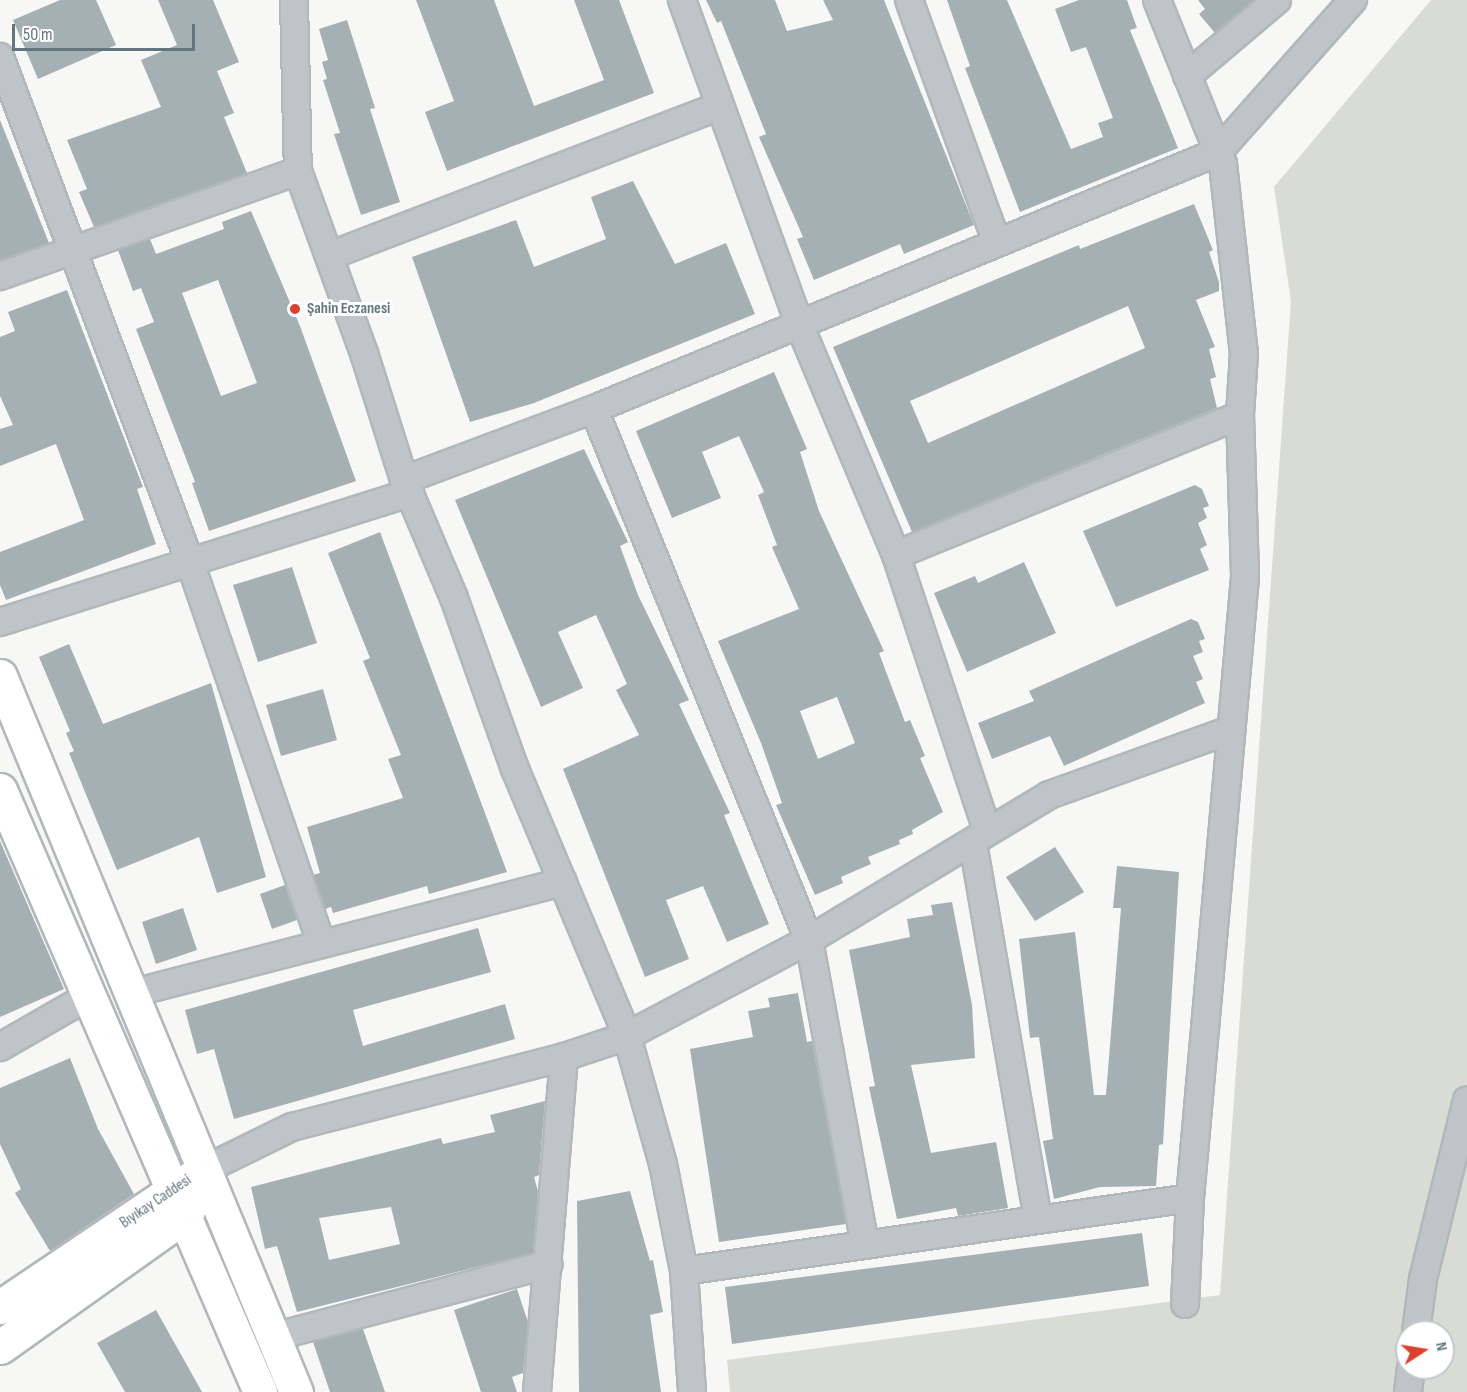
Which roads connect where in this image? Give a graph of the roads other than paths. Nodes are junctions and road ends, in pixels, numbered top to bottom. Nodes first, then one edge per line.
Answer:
1 (294, 0) edge
2 (682, 0) edge
3 (909, 0) edge
4 (1157, 0) edge
5 (1277, 0) edge
6 (1353, 0) edge
7 (0, 57) edge
8 (1187, 76) junction
9 (717, 107) junction
10 (1218, 152) junction
11 (298, 171) junction
12 (997, 243) junction
13 (72, 251) junction
14 (328, 256) junction
15 (0, 276) edge
16 (800, 324) junction
17 (594, 410) junction
18 (1240, 415) junction
19 (407, 486) junction
20 (896, 555) junction
21 (190, 566) junction
22 (0, 622) edge
23 (0, 676) edge
24 (1231, 730) junction
25 (0, 790) edge
26 (980, 837) junction
27 (563, 882) junction
28 (809, 940) junction
29 (321, 943) junction
30 (133, 993) junction
31 (87, 997) junction
32 (627, 1036) junction
33 (0, 1047) edge
34 (564, 1057) junction
35 (1467, 1100) edge
36 (202, 1171) junction
37 (1190, 1198) junction
38 (181, 1202) junction
39 (1038, 1219) junction
40 (865, 1245) junction
41 (549, 1264) junction
42 (684, 1271) junction
43 (1185, 1305) dead end
44 (0, 1307) edge
45 (1418, 1320) edge
46 (273, 1337) junction
47 (0, 1347) edge
48 (260, 1392) edge
49 (296, 1392) edge
50 (537, 1392) edge
51 (692, 1392) edge

1 - 11 street
2 - 9 street
3 - 12 street
4 - 8 street
5 - 8 street
6 - 10 street
7 - 13 street
8 - 10 street
9 - 14 street
9 - 16 street
10 - 12 street
10 - 18 street
11 - 13 street
11 - 14 street
12 - 16 street
13 - 15 street
13 - 21 street
14 - 19 street
16 - 17 street
16 - 20 street
17 - 19 street
17 - 28 street
18 - 20 street
18 - 24 street
19 - 21 street
19 - 27 street
20 - 26 street
21 - 22 street
21 - 29 street
23 - 30 street
24 - 26 street
24 - 37 street
25 - 31 street
26 - 28 street
26 - 39 street
27 - 29 street
27 - 32 street
28 - 32 street
28 - 40 street
29 - 30 street
30 - 36 street
31 - 33 street
31 - 38 street
32 - 34 street
32 - 42 street
34 - 36 street
34 - 41 street
35 - 45 street
36 - 38 street, Bıyıkay Caddesi
36 - 46 street
37 - 39 street
37 - 43 street
38 - 44 street, Bıyıkay Caddesi
38 - 47 street, Bıyıkay Caddesi
38 - 48 street
39 - 40 street
40 - 42 street
41 - 46 street
41 - 50 street
42 - 51 street
46 - 49 street

